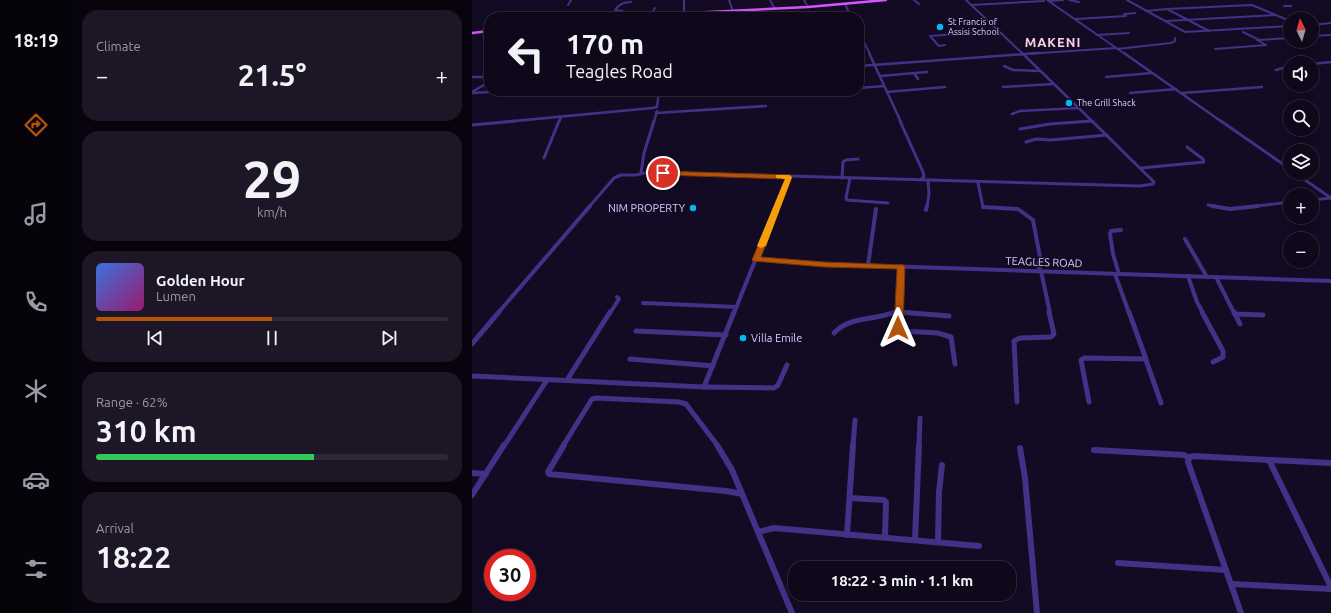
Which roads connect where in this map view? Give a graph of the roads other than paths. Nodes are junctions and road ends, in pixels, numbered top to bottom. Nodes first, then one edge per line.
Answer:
1 (571, 0) edge
2 (684, 0) edge
3 (729, 0) edge
4 (770, 0) edge
5 (804, 0) edge
6 (886, 0) edge
7 (914, 0) edge
8 (966, 0) edge
9 (1063, 0) edge
10 (1069, 0) edge
11 (1127, 0) edge
12 (1046, 1) edge
13 (631, 2) dead end
14 (1079, 2) dead end
15 (845, 4) junction
16 (919, 4) dead end
17 (568, 5) dead end
18 (971, 5) junction
19 (1284, 6) dead end
20 (1291, 6) dead end
21 (808, 7) junction
22 (655, 8) dead end
23 (775, 9) junction
24 (1168, 9) junction
25 (733, 11) junction
26 (1146, 11) junction
27 (621, 12) edge
28 (652, 12) edge
29 (684, 12) edge
30 (708, 12) edge
31 (849, 12) edge
32 (1135, 13) dead end
33 (1278, 15) junction
34 (1283, 18) edge
35 (1076, 19) junction
36 (1188, 20) junction
37 (1165, 21) junction
38 (1331, 23) edge
39 (1319, 24) edge
40 (1283, 26) edge
41 (998, 31) junction
42 (1209, 31) junction
43 (484, 32) edge
44 (1243, 32) dead end
45 (472, 33) edge
46 (1128, 33) dead end
47 (1097, 35) junction
48 (1331, 35) edge
49 (1319, 36) edge
50 (1175, 38) dead end
51 (1283, 38) edge
52 (1259, 40) junction
53 (864, 42) edge
54 (945, 45) dead end
55 (1117, 48) junction
56 (1215, 49) dead end
57 (1023, 54) junction
58 (1331, 62) edge
59 (1319, 63) edge
60 (875, 64) junction
61 (864, 65) edge
62 (1004, 66) dead end
63 (1283, 68) edge
64 (1040, 70) junction
65 (1276, 70) dead end
66 (927, 72) dead end
67 (914, 73) junction
68 (1152, 73) junction
69 (880, 76) junction
70 (472, 77) edge
71 (484, 77) edge
72 (1106, 77) dead end
73 (918, 79) dead end
74 (1053, 84) junction
75 (484, 85) edge
76 (884, 86) junction
77 (1262, 86) dead end
78 (1003, 87) dead end
79 (864, 88) edge
80 (944, 88) dead end
81 (1176, 89) junction
82 (472, 92) edge
83 (484, 92) edge
84 (887, 92) junction
85 (1130, 93) dead end
86 (1182, 93) junction
87 (658, 96) edge
88 (766, 106) dead end
89 (657, 107) junction
90 (1078, 108) junction
91 (727, 110) dead end
92 (656, 114) junction
93 (1012, 114) dead end
94 (561, 117) junction
95 (1091, 121) junction
96 (472, 125) edge
97 (1020, 129) dead end
98 (1107, 135) junction
99 (1026, 142) dead end
100 (1187, 147) dead end
101 (544, 158) dead end
102 (858, 159) dead end
103 (1283, 164) edge
104 (1141, 168) junction
105 (641, 173) junction
106 (789, 177) junction
107 (842, 178) junction
108 (850, 178) junction
109 (920, 180) junction
110 (928, 180) junction
111 (1305, 180) edge
112 (978, 182) junction
113 (1331, 198) edge
114 (1319, 199) edge
115 (888, 203) dead end
116 (1283, 203) edge
117 (1208, 205) dead end
118 (876, 209) dead end
119 (926, 210) dead end
120 (1121, 230) dead end
121 (1185, 239) dead end
122 (756, 260) junction
123 (868, 265) junction
124 (901, 266) junction
125 (1041, 271) junction
126 (1117, 274) junction
127 (1188, 276) junction
128 (1207, 277) junction
129 (1216, 277) junction
130 (1331, 281) edge
131 (617, 297) dead end
132 (643, 303) dead end
133 (737, 307) junction
134 (899, 312) junction
135 (1235, 314) junction
136 (1263, 315) dead end
137 (949, 316) dead end
138 (1240, 324) dead end
139 (636, 331) dead end
140 (834, 334) dead end
141 (726, 335) junction
142 (472, 344) edge
143 (630, 359) dead end
144 (1146, 360) junction
145 (1213, 362) dead end
146 (954, 364) dead end
147 (787, 365) dead end
148 (713, 366) junction
149 (472, 376) edge
150 (547, 380) junction
151 (567, 380) junction
152 (704, 387) junction
153 (1017, 402) dead end
154 (1089, 402) dead end
155 (1161, 403) dead end
156 (920, 418) dead end
157 (855, 420) dead end
158 (1020, 448) dead end
159 (1094, 450) dead end
160 (1189, 458) junction
161 (1269, 460) junction
162 (1331, 463) edge
163 (942, 465) dead end
164 (472, 473) edge
165 (486, 474) junction
166 (742, 494) junction
167 (472, 495) edge
168 (850, 498) junction
169 (758, 532) junction
170 (847, 535) junction
171 (885, 537) junction
172 (915, 540) junction
173 (938, 542) junction
174 (979, 546) dead end
175 (1118, 563) dead end
176 (1226, 570) junction
177 (1231, 584) junction
178 (1331, 588) edge
179 (792, 613) edge
180 (1037, 613) edge
181 (1241, 613) edge

1 - 17 street
2 - 29 street
3 - 25 street
4 - 23 street
5 - 21 street
6 - 15 main road
7 - 16 street
8 - 18 street
9 - 12 street
10 - 14 street
11 - 26 street
12 - 18 street
12 - 35 street
13 - 27 street
15 - 21 main road
15 - 31 street
18 - 41 street
19 - 20 street
21 - 23 main road
22 - 28 street
23 - 25 main road
24 - 26 street
24 - 33 street
24 - 36 street
25 - 30 main road
26 - 37 street
32 - 35 street
33 - 34 street
33 - 36 street
35 - 47 street
36 - 37 street
36 - 42 street
37 - 42 street
38 - 39 street
40 - 42 street
41 - 54 street
41 - 57 street
43 - 45 main road
44 - 52 street
46 - 47 street
47 - 55 street
48 - 49 street
50 - 55 street
51 - 52 street
52 - 56 street
53 - 60 street
55 - 57 street
55 - 68 street
57 - 60 street
57 - 64 street
58 - 59 street
60 - 61 street
60 - 69 street
62 - 64 street
63 - 65 street
64 - 74 street
66 - 67 street
67 - 69 street
67 - 73 street
68 - 72 street
68 - 81 street
69 - 76 street
70 - 71 street
74 - 78 street
74 - 90 street
75 - 82 street
76 - 79 street
76 - 84 street
77 - 86 street
80 - 84 street
81 - 85 street
81 - 86 street
82 - 83 street
84 - 109 street
86 - 103 street
87 - 89 street
88 - 92 street
89 - 92 street
89 - 94 street
90 - 93 street
90 - 95 street
91 - 92 street
92 - 105 street
94 - 96 street
94 - 101 street
95 - 97 street
95 - 98 street
98 - 99 street
98 - 104 street
100 - 104 street
102 - 107 street
104 - 112 street
105 - 106 street
105 - 142 street
106 - 107 street
106 - 122 street
107 - 108 street
108 - 109 street
108 - 115 street
109 - 110 street
110 - 112 street
110 - 119 street
111 - 113 street
112 - 125 street
113 - 114 street
116 - 117 street
118 - 123 street
120 - 126 street
121 - 128 street
122 - 123 street, TEAGLES ROAD
122 - 133 street
123 - 124 street, TEAGLES ROAD
124 - 125 street, TEAGLES ROAD
124 - 134 street
125 - 126 street, TEAGLES ROAD
125 - 153 street
126 - 127 street, TEAGLES ROAD
126 - 144 street
127 - 128 street, TEAGLES ROAD
127 - 145 street
128 - 129 street, TEAGLES ROAD
129 - 130 street, TEAGLES ROAD
129 - 135 street
131 - 151 street
132 - 133 street
133 - 141 street
134 - 137 street
134 - 140 street
134 - 146 street
135 - 136 street
135 - 138 street
139 - 141 street
141 - 148 street
143 - 148 street
144 - 154 street
144 - 155 street
147 - 152 street
148 - 152 street
149 - 150 street
150 - 151 street
150 - 165 street
151 - 152 street
156 - 172 street
157 - 168 street
158 - 180 street
159 - 160 street
160 - 161 street
160 - 176 street
161 - 162 street
161 - 178 street
163 - 173 street
164 - 165 street
165 - 167 street
166 - 166 street
166 - 169 street
168 - 170 street
168 - 171 street
169 - 170 street
169 - 179 street
170 - 171 street
171 - 172 street
172 - 173 street
173 - 174 street
175 - 176 street
176 - 177 street
177 - 178 street
177 - 181 street

